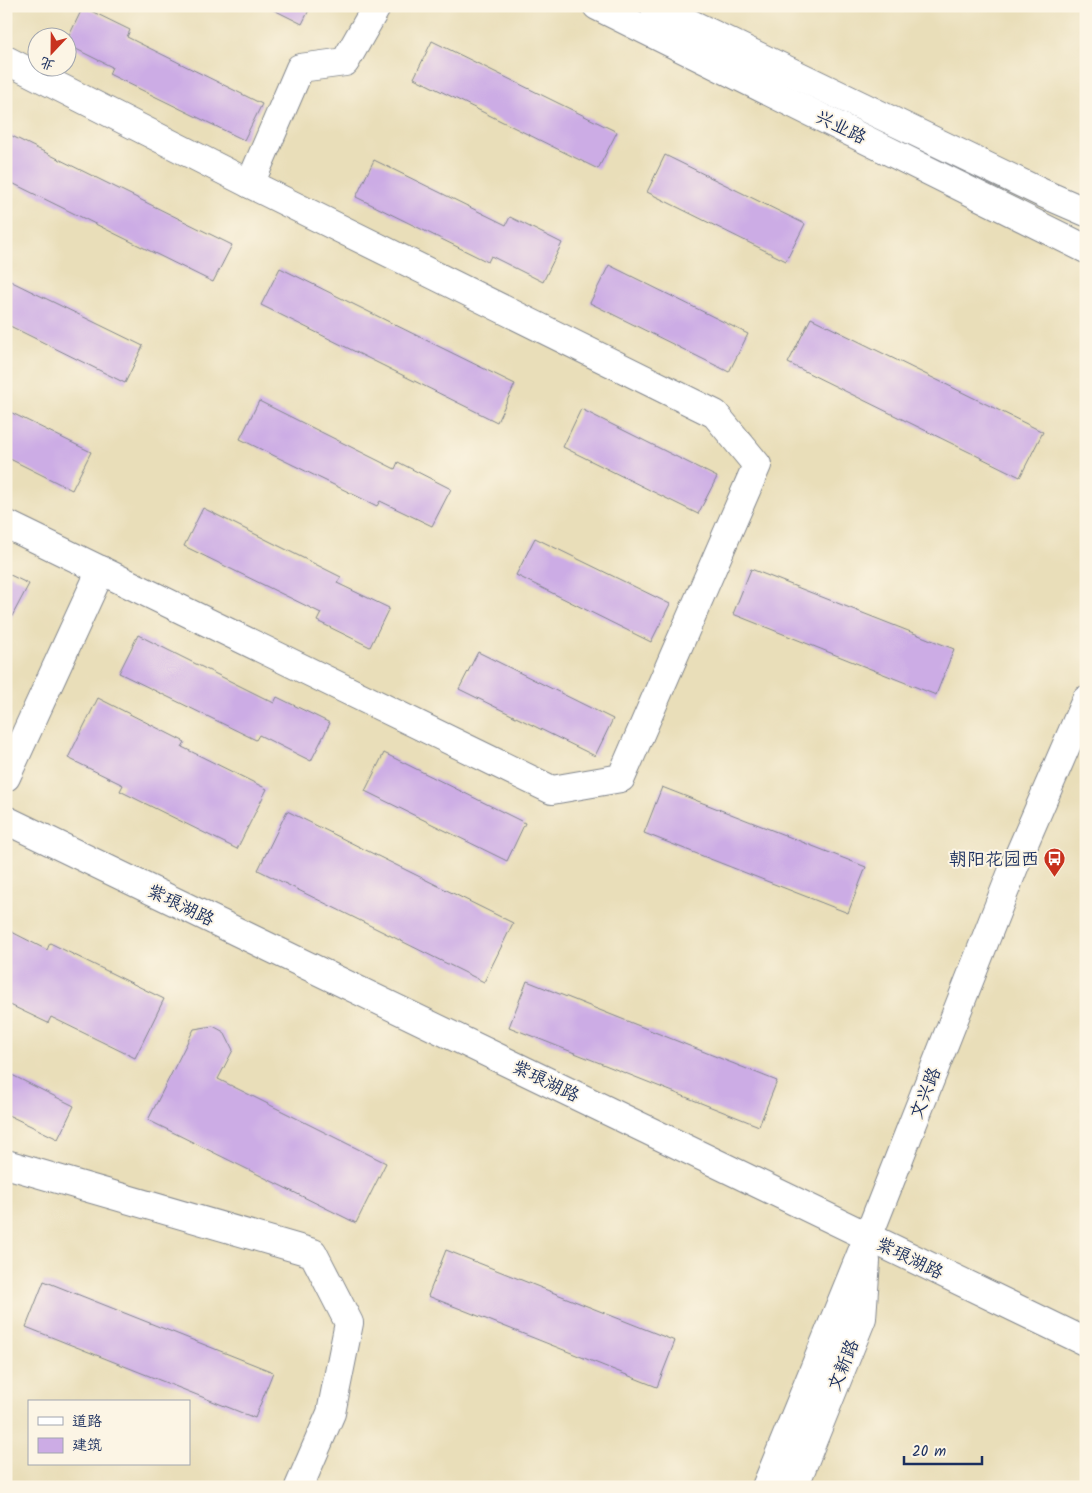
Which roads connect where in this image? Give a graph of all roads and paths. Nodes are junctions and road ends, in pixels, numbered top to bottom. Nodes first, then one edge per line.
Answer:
1 (377, 6) edge
2 (597, 6) edge
3 (654, 6) edge
4 (6, 60) edge
5 (250, 184) junction
6 (1086, 212) edge
7 (1086, 248) edge
8 (6, 524) edge
9 (101, 570) junction
10 (1086, 700) edge
11 (6, 777) edge
12 (6, 820) edge
13 (6, 1164) edge
14 (868, 1237) junction
15 (1086, 1342) edge
16 (299, 1487) edge
17 (766, 1487) edge
18 (794, 1487) edge

1 - 5 street
2 - 7 street, 兴业路
3 - 6 street, 兴业路
4 - 5 street
5 - 9 street
8 - 9 street
9 - 11 street
10 - 14 street, 文兴路
12 - 14 street, 紫琅湖路
13 - 16 street
14 - 15 street, 紫琅湖路
14 - 17 street, 文兴路
14 - 18 street, 文新路

